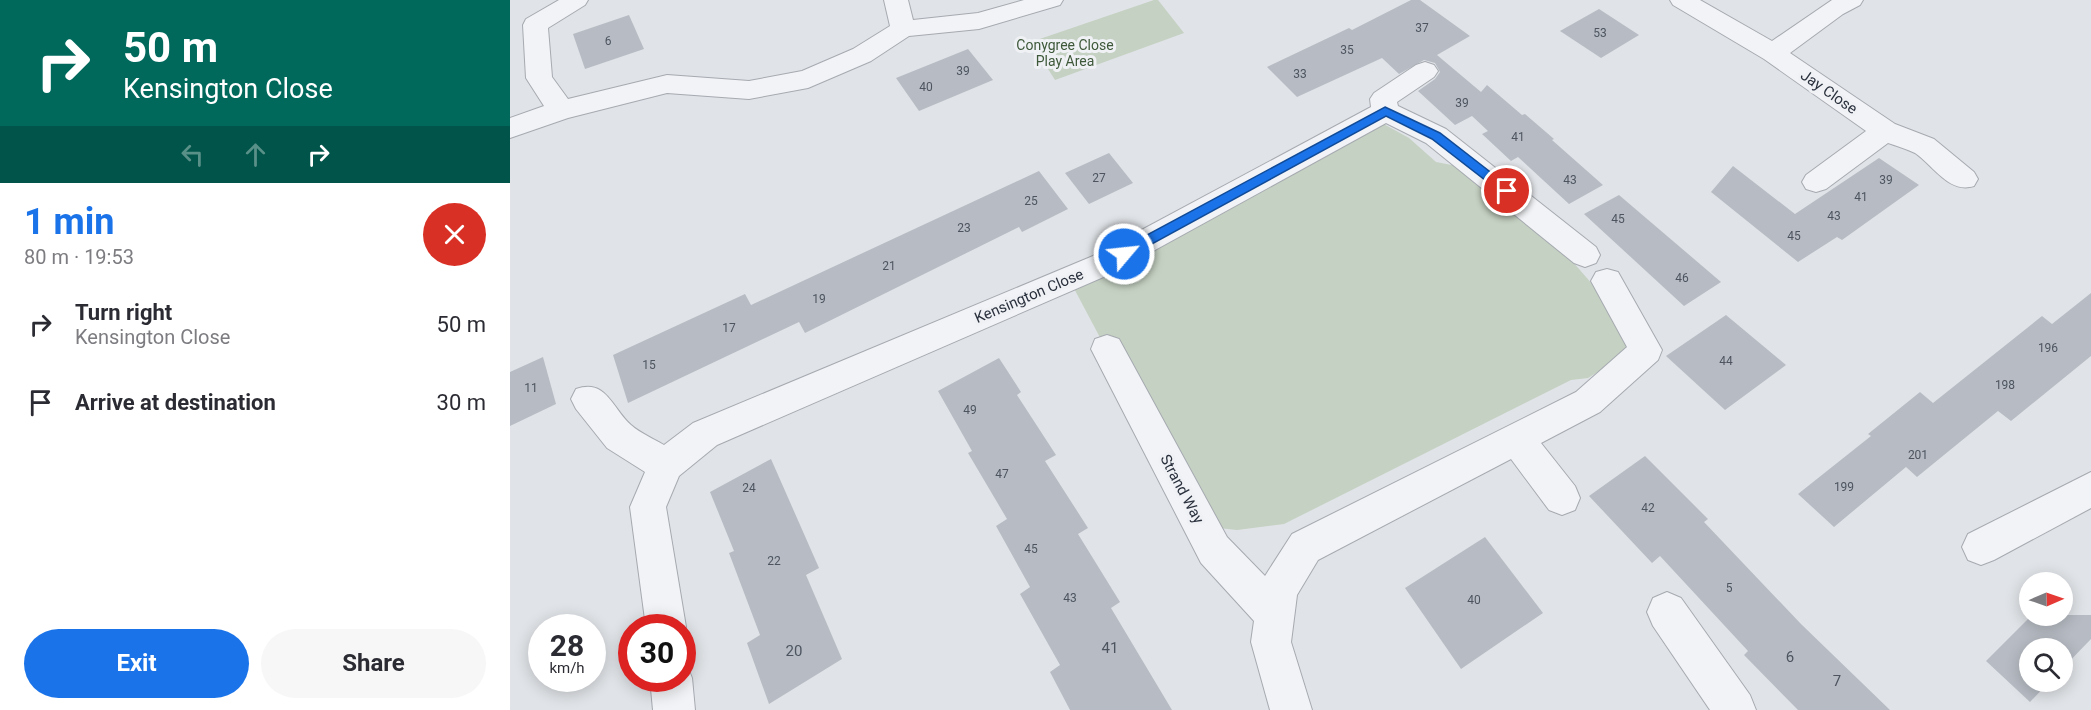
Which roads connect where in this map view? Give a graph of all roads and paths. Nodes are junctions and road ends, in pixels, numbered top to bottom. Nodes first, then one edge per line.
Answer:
1 (576, 0) edge
2 (896, 0) edge
3 (1052, 0) edge
4 (1682, 0) edge
5 (1851, 0) edge
6 (510, 21) edge
7 (535, 25) junction
8 (903, 29) junction
9 (1773, 53) junction
10 (1425, 71) dead end
11 (561, 110) junction
12 (1385, 111) junction
13 (510, 128) edge
14 (1885, 131) junction
15 (1964, 179) dead end
16 (1816, 182) dead end
17 (1107, 349) dead end
18 (588, 399) dead end
19 (1515, 438) junction
20 (666, 465) junction
21 (2091, 489) edge
22 (1562, 498) dead end
23 (1981, 547) dead end
24 (1667, 612) dead end
25 (665, 614) edge
26 (1275, 615) junction
27 (672, 692) edge
28 (674, 710) edge
29 (1291, 710) edge
30 (1735, 710) edge

1 - 7 street
2 - 8 street
3 - 8 street
4 - 9 street, Jay Close
5 - 9 street
6 - 7 street
7 - 11 street
8 - 11 street
9 - 14 street, Jay Close
10 - 12 street
11 - 13 street
12 - 19 street
12 - 20 street, Kensington Close
14 - 15 street, Jay Close
14 - 16 street
17 - 26 street, Strand Way
18 - 20 street
19 - 22 street
19 - 26 street
20 - 25 street, Kensington Close
21 - 23 street
24 - 30 street
26 - 29 street
27 - 28 street

